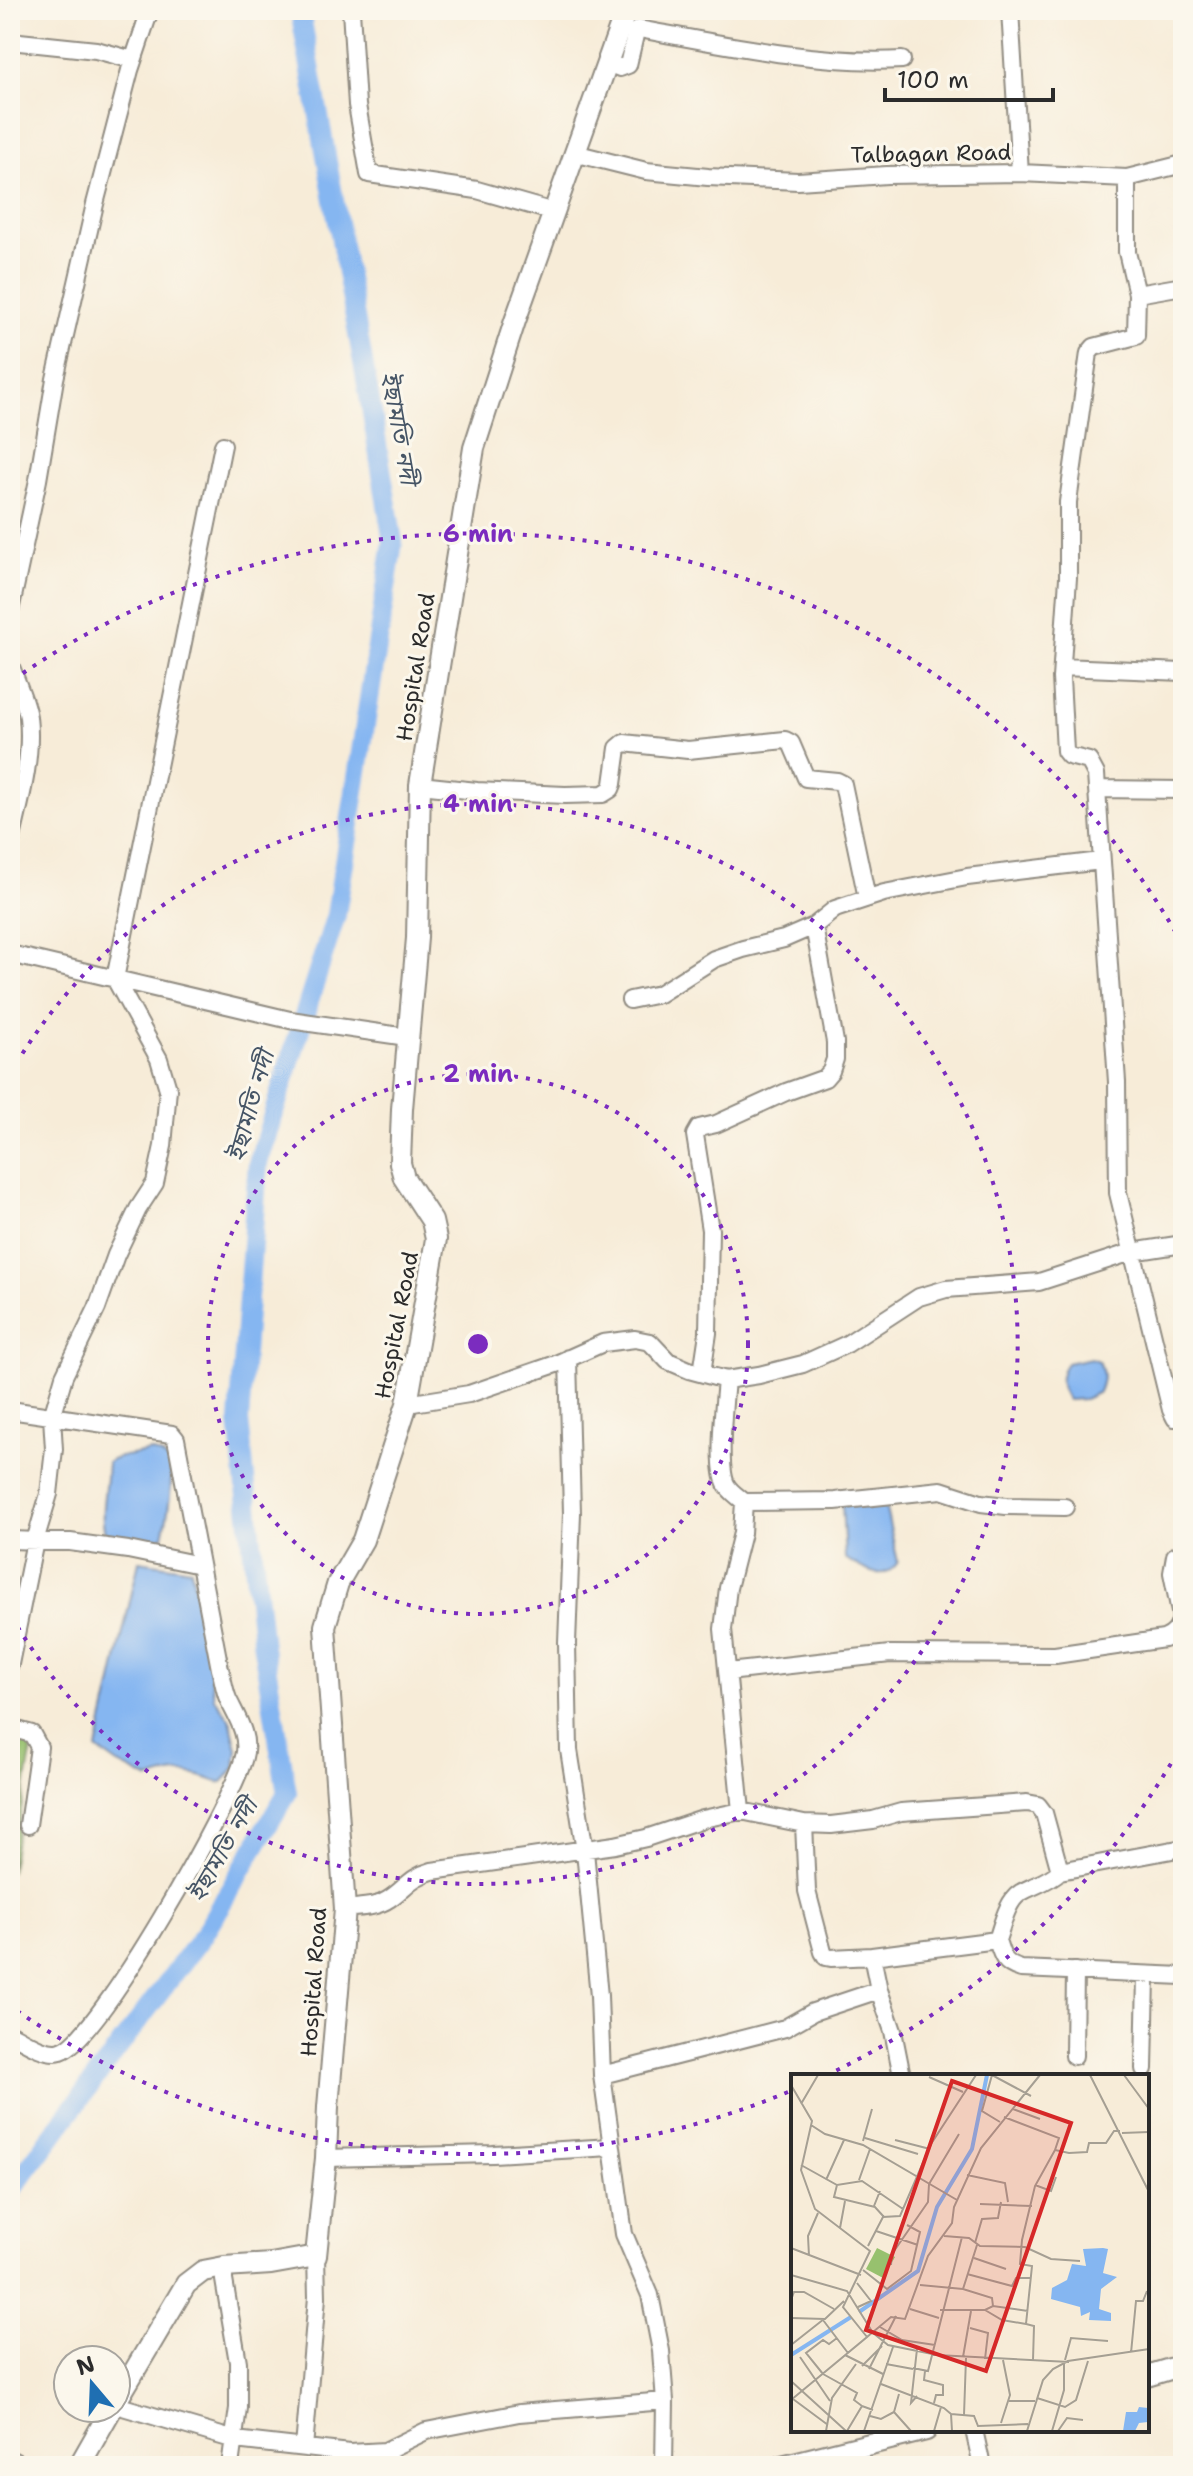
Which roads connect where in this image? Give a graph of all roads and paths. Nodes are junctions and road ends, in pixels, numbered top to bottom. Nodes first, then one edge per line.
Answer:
1 (150, 10) edge
2 (351, 10) edge
3 (626, 10) edge
4 (1010, 10) edge
5 (10, 41) edge
6 (133, 60) junction
7 (902, 60) dead end
8 (607, 63) junction
9 (574, 153) junction
10 (1183, 164) edge
11 (1020, 173) junction
12 (1127, 178) junction
13 (554, 212) junction
14 (1183, 286) edge
15 (1137, 294) junction
16 (223, 445) dead end
17 (10, 611) edge
18 (1062, 667) junction
19 (11, 669) edge
20 (1183, 672) edge
21 (420, 785) junction
22 (1097, 789) junction
23 (1183, 790) edge
24 (10, 846) edge
25 (1101, 861) junction
26 (867, 898) junction
27 (814, 926) junction
28 (10, 954) edge
29 (115, 979) junction
30 (630, 1000) dead end
31 (407, 1037) junction
32 (1183, 1244) edge
33 (1132, 1252) junction
34 (568, 1358) junction
35 (702, 1373) junction
36 (726, 1380) junction
37 (407, 1404) junction
38 (10, 1410) edge
39 (52, 1417) junction
40 (1183, 1417) edge
41 (744, 1502) junction
42 (1065, 1507) dead end
43 (10, 1540) edge
44 (35, 1541) junction
45 (1183, 1552) edge
46 (200, 1565) junction
47 (10, 1664) edge
48 (728, 1672) junction
49 (10, 1728) edge
50 (741, 1811) junction
51 (804, 1824) junction
52 (28, 1825) dead end
53 (1183, 1848) edge
54 (585, 1851) junction
55 (1060, 1871) junction
56 (345, 1909) junction
57 (997, 1940) junction
58 (872, 1956) junction
59 (1075, 1971) junction
60 (1146, 1976) junction
61 (1183, 1976) edge
62 (879, 1990) junction
63 (10, 2033) edge
64 (1074, 2056) dead end
65 (1144, 2069) dead end
66 (902, 2074) edge
67 (602, 2075) junction
68 (611, 2147) junction
69 (326, 2158) junction
70 (316, 2256) junction
71 (224, 2267) junction
72 (1183, 2365) edge
73 (1149, 2375) edge
74 (132, 2376) edge
75 (665, 2401) junction
76 (132, 2410) edge
77 (104, 2424) edge
78 (918, 2432) edge
79 (974, 2432) edge
80 (235, 2440) junction
81 (304, 2448) junction
82 (385, 2451) junction
83 (10, 2459) edge
84 (23, 2466) edge
85 (79, 2466) edge
86 (230, 2466) edge
87 (395, 2466) edge
88 (664, 2466) edge
89 (782, 2466) edge
90 (982, 2466) edge

1 - 6 street
2 - 13 street
3 - 8 main road, Hospital Road
4 - 11 street
5 - 6 street
6 - 17 street
7 - 8 street
8 - 9 main road, Hospital Road
9 - 11 street, Talbagan Road
9 - 13 main road, Hospital Road
10 - 12 street, Talbagan Road
11 - 12 street, Talbagan Road
12 - 15 street
13 - 21 main road, Hospital Road
14 - 15 street
15 - 18 street
16 - 29 street
18 - 20 street
18 - 22 street
19 - 24 street
21 - 26 street
21 - 31 main road, Hospital Road
22 - 23 street
22 - 25 street
25 - 26 street
25 - 33 street
26 - 27 street
27 - 30 street
27 - 35 street
28 - 29 street
29 - 31 street
29 - 39 street
31 - 37 main road, Hospital Road
32 - 33 street
33 - 36 street
33 - 40 street
34 - 35 street
34 - 37 street
34 - 54 street
35 - 36 street
36 - 41 street
37 - 56 main road, Hospital Road
38 - 39 street
39 - 44 street
39 - 46 street
41 - 42 street
41 - 48 street
43 - 44 street
44 - 46 street
44 - 47 street
45 - 48 street
46 - 63 street
48 - 50 street
49 - 52 street
50 - 51 street
50 - 54 street
51 - 55 street
51 - 58 street
53 - 55 street
54 - 56 street
54 - 67 street
55 - 57 street
56 - 69 main road, Hospital Road
57 - 58 street
57 - 59 street
58 - 62 street
59 - 60 street
59 - 64 street
60 - 61 street
60 - 65 street
62 - 66 street
62 - 67 street
67 - 68 street
68 - 69 street
68 - 75 street
69 - 70 main road, Hospital Road
70 - 71 main road
70 - 81 street
71 - 74 main road
71 - 80 street
72 - 73 main road
75 - 82 street
75 - 88 street
76 - 80 street
77 - 85 main road
78 - 89 main road
79 - 90 street
80 - 81 street
80 - 86 street
81 - 82 street
82 - 87 street
83 - 84 street

